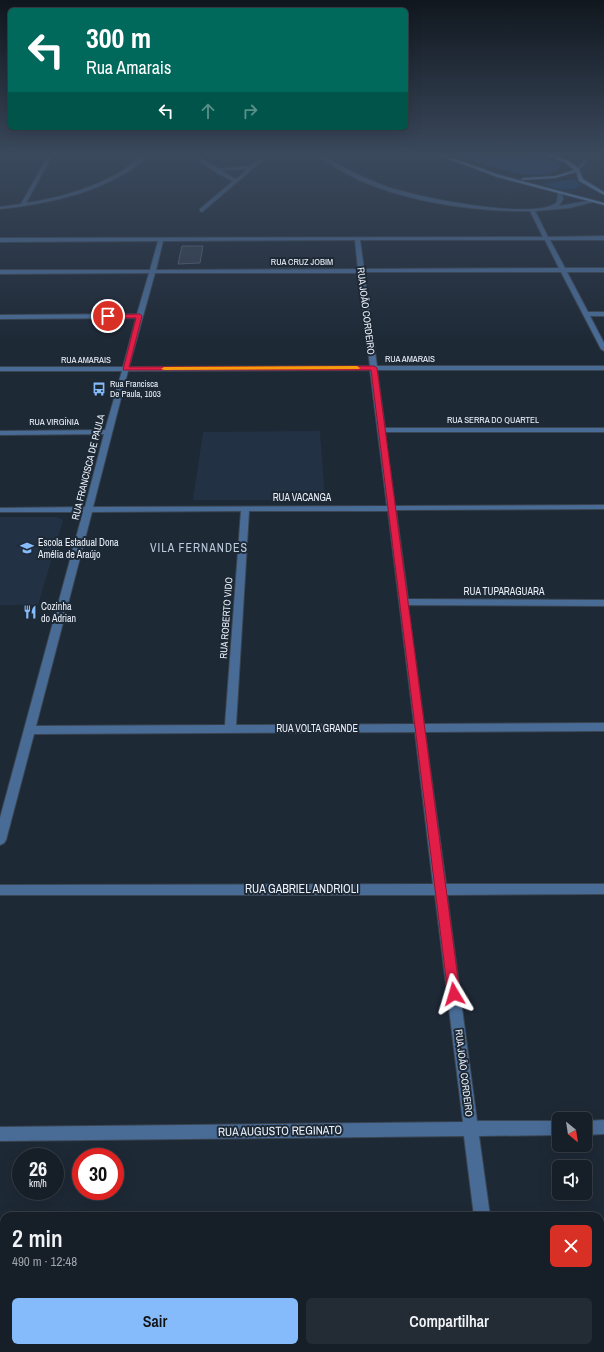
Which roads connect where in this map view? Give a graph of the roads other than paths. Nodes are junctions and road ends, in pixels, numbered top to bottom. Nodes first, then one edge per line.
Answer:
1 (536, 217) edge
2 (547, 238) junction
3 (604, 238) edge
4 (357, 239) junction
5 (0, 240) edge
6 (161, 240) junction
7 (604, 270) edge
8 (361, 271) junction
9 (563, 271) junction
10 (0, 272) edge
11 (152, 272) junction
12 (586, 314) junction
13 (604, 314) edge
14 (140, 316) junction
15 (0, 317) edge
16 (604, 349) edge
17 (374, 368) junction
18 (604, 368) edge
19 (0, 369) edge
20 (125, 369) junction
21 (381, 430) junction
22 (604, 430) edge
23 (108, 432) junction
24 (0, 433) edge
25 (604, 507) edge
26 (245, 508) junction
27 (391, 508) junction
28 (0, 510) edge
29 (88, 510) junction
30 (403, 602) junction
31 (604, 603) edge
32 (604, 727) edge
33 (419, 728) junction
34 (230, 729) junction
35 (30, 730) junction
36 (0, 840) edge
37 (441, 889) junction
38 (604, 889) edge
39 (0, 890) edge
40 (604, 1127) edge
41 (552, 1128) edge
42 (592, 1128) edge
43 (471, 1129) junction
44 (0, 1134) edge
45 (481, 1212) edge

1 - 2 street
2 - 3 street
2 - 4 street
2 - 9 street
4 - 6 street
4 - 8 street, RUA JOÃO CORDEIRO
5 - 6 street
6 - 11 street, RUA FRANCISCA DE PAULA
7 - 9 street, RUA CRUZ JOBIM
8 - 9 street, RUA CRUZ JOBIM
8 - 11 street, RUA CRUZ JOBIM
8 - 17 street, RUA JOÃO CORDEIRO
9 - 12 street
10 - 11 street, RUA CRUZ JOBIM
11 - 14 street, RUA FRANCISCA DE PAULA
12 - 13 street
12 - 16 street
14 - 15 street
14 - 20 street, RUA FRANCISCA DE PAULA
17 - 18 street, RUA AMARAIS
17 - 20 street, RUA AMARAIS
17 - 21 street, RUA JOÃO CORDEIRO
19 - 20 street, RUA AMARAIS
20 - 23 street, RUA FRANCISCA DE PAULA
21 - 22 street, RUA SERRA DO QUARTEL
21 - 27 street, RUA JOÃO CORDEIRO
23 - 24 street, RUA VIRGÍNIA
23 - 29 street, RUA FRANCISCA DE PAULA
25 - 27 street, RUA VACANGA
26 - 27 street, RUA VACANGA
26 - 29 street, RUA VACANGA
26 - 34 street, RUA ROBERTO VIDO
27 - 30 street, RUA JOÃO CORDEIRO
28 - 29 street, RUA VACANGA
29 - 35 street, RUA FRANCISCA DE PAULA
30 - 31 street, RUA TUPARAGUARA
30 - 33 street, RUA JOÃO CORDEIRO
32 - 33 street, RUA VOLTA GRANDE
33 - 34 street, RUA VOLTA GRANDE
33 - 37 street, RUA JOÃO CORDEIRO
34 - 35 street, RUA VOLTA GRANDE
35 - 36 street, RUA FRANCISCA DE PAULA
37 - 38 street, RUA GABRIEL ANDRIOLI
37 - 39 street, RUA GABRIEL ANDRIOLI
37 - 43 street, RUA JOÃO CORDEIRO
40 - 42 street
41 - 43 street, RUA AUGUSTO REGINATO
43 - 44 street, RUA AUGUSTO REGINATO
43 - 45 street, RUA JOÃO CORDEIRO

